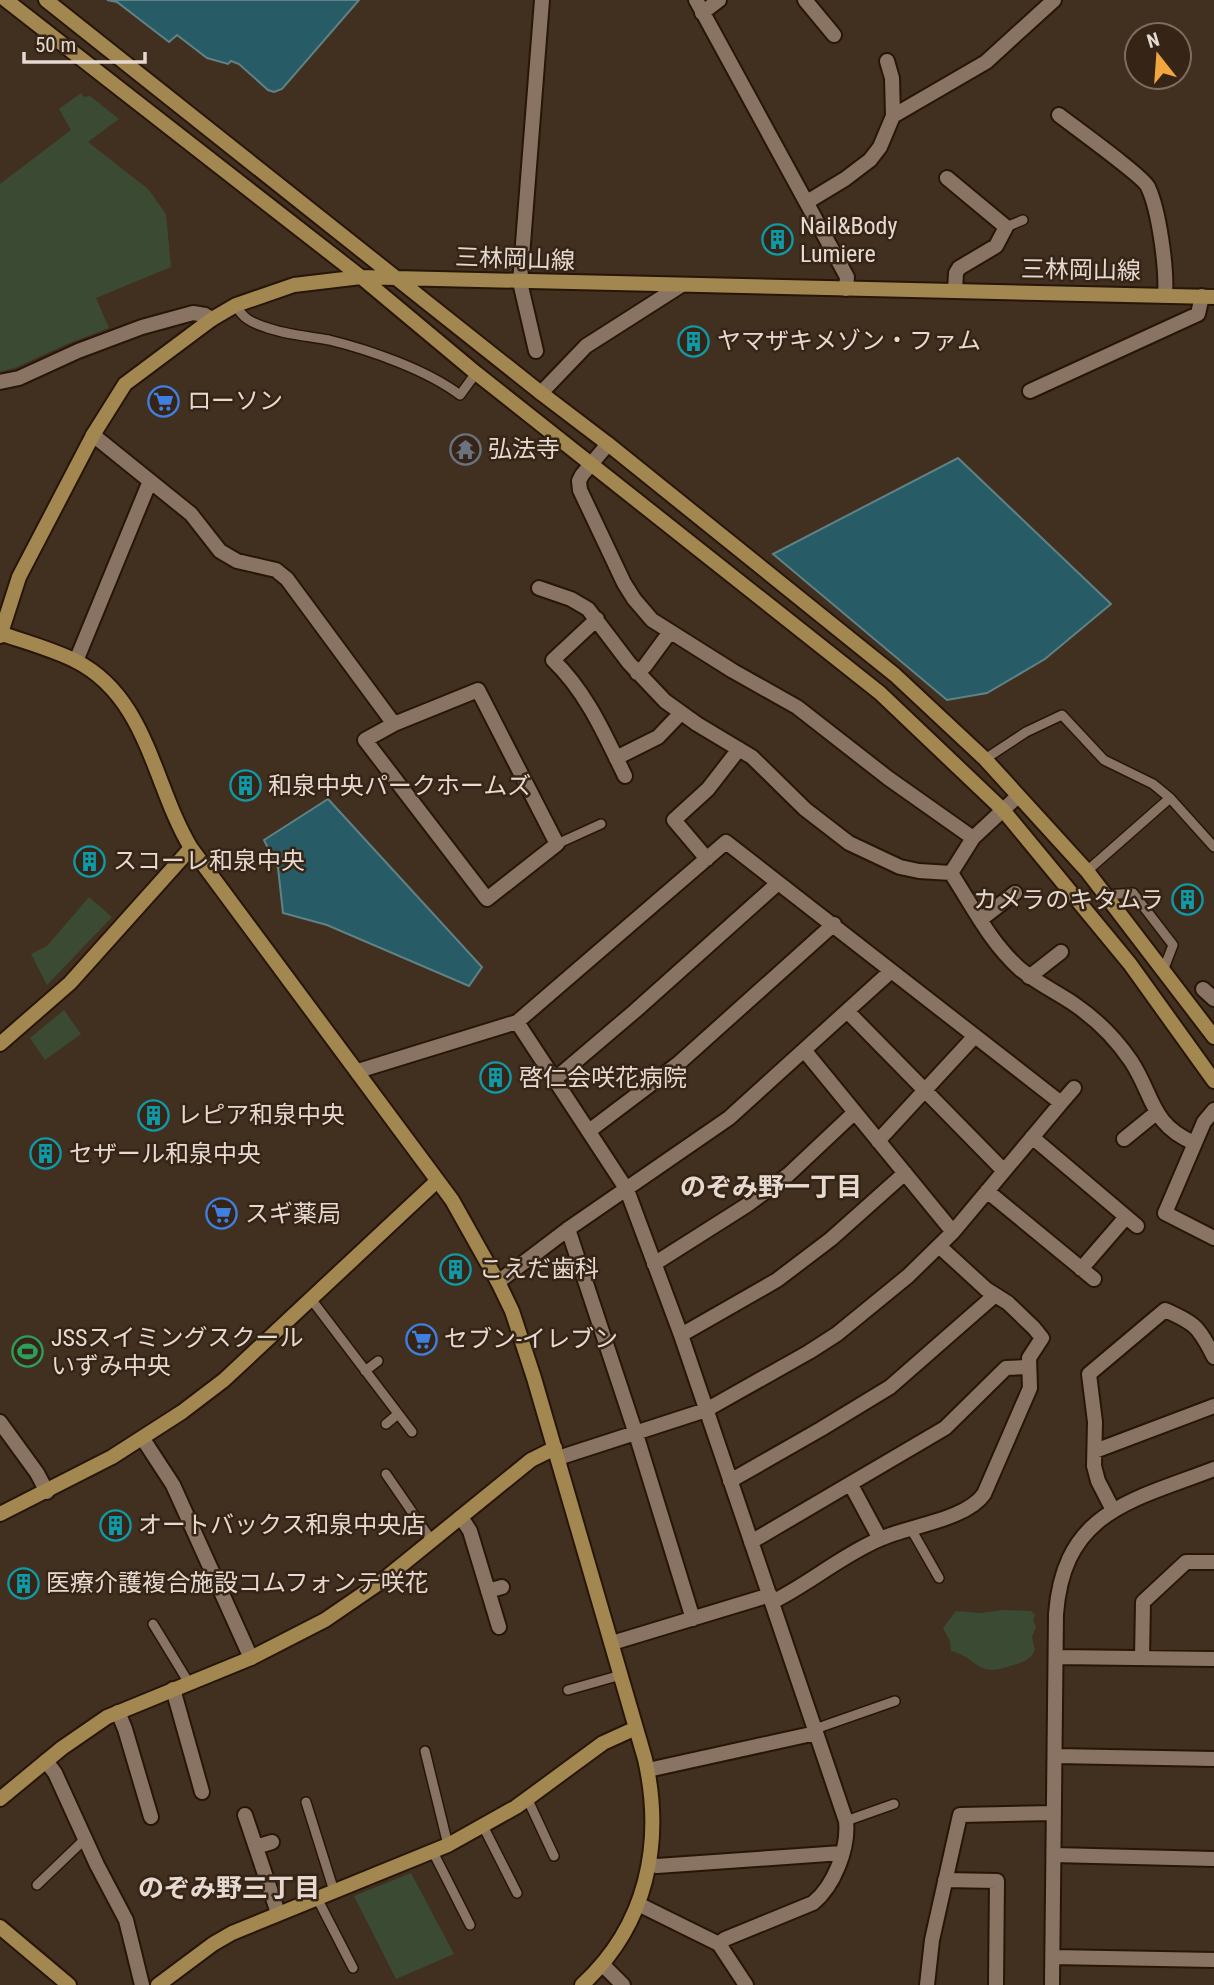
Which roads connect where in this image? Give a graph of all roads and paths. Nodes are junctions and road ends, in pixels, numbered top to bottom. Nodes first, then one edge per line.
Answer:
1 (6, 0) edge
2 (46, 0) edge
3 (542, 0) edge
4 (719, 0) edge
5 (805, 0) edge
6 (1054, 0) edge
7 (699, 6) edge
8 (834, 35) dead end
9 (887, 61) dead end
10 (1059, 115) dead end
11 (893, 116) junction
12 (947, 178) dead end
13 (962, 190) junction
14 (807, 202) junction
15 (951, 203) dead end
16 (1023, 220) dead end
17 (1006, 227) junction
18 (361, 277) junction
19 (395, 278) junction
20 (520, 282) junction
21 (680, 286) junction
22 (846, 289) junction
23 (955, 290) junction
24 (1165, 295) junction
25 (1208, 296) edge
26 (236, 305) junction
27 (212, 319) junction
28 (536, 351) dead end
29 (476, 373) junction
30 (0, 382) edge
31 (1030, 391) dead end
32 (541, 393) junction
33 (93, 435) junction
34 (608, 444) junction
35 (592, 463) junction
36 (150, 481) junction
37 (539, 587) dead end
38 (597, 619) junction
39 (670, 632) junction
40 (0, 634) edge
41 (76, 661) junction
42 (637, 673) junction
43 (681, 713) junction
44 (394, 724) junction
45 (739, 749) junction
46 (616, 758) junction
47 (985, 758) junction
48 (625, 775) dead end
49 (1018, 796) junction
50 (1170, 798) junction
51 (1003, 810) junction
52 (601, 824) dead end
53 (973, 838) junction
54 (558, 844) junction
55 (1214, 847) edge
56 (191, 848) junction
57 (706, 859) junction
58 (1087, 871) junction
59 (951, 873) junction
60 (778, 883) junction
61 (1015, 892) dead end
62 (1106, 895) junction
63 (980, 920) junction
64 (834, 925) junction
65 (1061, 952) dead end
66 (1163, 971) junction
67 (890, 972) junction
68 (1029, 976) junction
69 (847, 1011) junction
70 (517, 1022) junction
71 (974, 1037) junction
72 (1214, 1037) edge
73 (0, 1044) edge
74 (804, 1050) junction
75 (358, 1071) junction
76 (555, 1079) junction
77 (1214, 1081) edge
78 (1074, 1088) dead end
79 (925, 1091) junction
80 (1061, 1103) junction
81 (1214, 1110) edge
82 (855, 1112) junction
83 (1156, 1113) junction
84 (589, 1131) junction
85 (1032, 1138) junction
86 (1124, 1139) dead end
87 (878, 1141) junction
88 (1194, 1143) junction
89 (1004, 1171) junction
90 (905, 1173) junction
91 (437, 1181) junction
92 (627, 1190) junction
93 (987, 1191) junction
94 (568, 1230) junction
95 (953, 1232) junction
96 (1214, 1238) edge
97 (939, 1246) junction
98 (654, 1264) junction
99 (1081, 1269) junction
100 (1094, 1279) dead end
101 (498, 1282) junction
102 (995, 1296) junction
103 (311, 1299) junction
104 (681, 1335) junction
105 (1214, 1357) edge
106 (378, 1361) dead end
107 (1028, 1367) junction
108 (365, 1371) junction
109 (1214, 1406) edge
110 (706, 1410) junction
111 (398, 1414) junction
112 (0, 1422) edge
113 (386, 1424) dead end
114 (412, 1432) dead end
115 (636, 1434) junction
116 (143, 1438) junction
117 (1095, 1451) junction
118 (556, 1453) junction
119 (1214, 1469) edge
120 (386, 1474) dead end
121 (730, 1481) junction
122 (852, 1485) junction
123 (47, 1492) junction
124 (1113, 1510) junction
125 (0, 1514) edge
126 (461, 1517) junction
127 (911, 1529) junction
128 (880, 1539) junction
129 (432, 1541) junction
130 (751, 1542) junction
131 (1214, 1562) edge
132 (939, 1578) dead end
133 (771, 1599) junction
134 (693, 1619) junction
135 (153, 1624) dead end
136 (499, 1627) dead end
137 (612, 1643) junction
138 (1056, 1657) junction
139 (251, 1658) junction
140 (1142, 1658) junction
141 (1214, 1659) edge
142 (621, 1675) junction
143 (189, 1683) junction
144 (173, 1689) junction
145 (568, 1690) dead end
146 (895, 1701) dead end
147 (118, 1712) junction
148 (636, 1728) junction
149 (815, 1731) junction
150 (425, 1751) dead end
151 (1056, 1756) junction
152 (209, 1758) dead end
153 (1214, 1759) edge
154 (46, 1761) junction
155 (194, 1763) junction
156 (648, 1770) junction
157 (202, 1792) dead end
158 (527, 1798) junction
159 (0, 1799) edge
160 (306, 1802) dead end
161 (894, 1804) dead end
162 (1054, 1814) junction
163 (246, 1815) dead end
164 (151, 1817) dead end
165 (846, 1821) junction
166 (483, 1826) junction
167 (85, 1839) junction
168 (272, 1842) dead end
169 (448, 1845) junction
170 (256, 1847) junction
171 (433, 1852) junction
172 (842, 1853) junction
173 (554, 1856) dead end
174 (1054, 1856) junction
175 (1214, 1859) edge
176 (650, 1864) junction
177 (946, 1880) junction
178 (37, 1885) dead end
179 (334, 1891) junction
180 (517, 1893) dead end
181 (317, 1898) junction
182 (638, 1904) junction
183 (278, 1913) junction
184 (470, 1925) dead end
185 (0, 1927) edge
186 (719, 1944) junction
187 (1053, 1957) junction
188 (1214, 1959) edge
189 (602, 1964) junction
190 (352, 1968) dead end
191 (69, 1985) edge
192 (142, 1985) edge
193 (158, 1985) edge
194 (582, 1985) edge
195 (624, 1985) edge
196 (746, 1985) edge
197 (927, 1985) edge
198 (996, 1985) edge
199 (1052, 1985) edge

1 - 18 street
2 - 19 street
3 - 20 street
4 - 7 street
5 - 8 street
6 - 11 street
7 - 14 street
9 - 11 street
10 - 24 street
11 - 14 street
12 - 13 street
13 - 15 street
13 - 17 street
14 - 22 street
16 - 17 lane
17 - 23 street
18 - 19 street, 三林岡山線
18 - 26 street, 三林岡山線
18 - 29 street
19 - 20 street, 三林岡山線
19 - 32 street
20 - 21 street, 三林岡山線
20 - 28 street
21 - 22 street, 三林岡山線
21 - 32 street
22 - 23 street, 三林岡山線
23 - 24 street, 三林岡山線
24 - 25 street, 三林岡山線
25 - 31 street
26 - 27 street, 三林岡山線
26 - 29 lane
27 - 30 street
27 - 33 street, 三林岡山線
29 - 35 street
32 - 34 street
33 - 36 street
33 - 40 street, 三林岡山線
34 - 35 street
34 - 47 street
35 - 39 street
35 - 51 street
36 - 41 street
36 - 44 street
37 - 38 street
38 - 42 street
38 - 46 street
39 - 42 street
39 - 53 street
40 - 41 street
41 - 56 street
42 - 43 street
43 - 45 street
43 - 46 street
44 - 54 street
44 - 54 street
45 - 57 street
45 - 59 street
46 - 48 street
47 - 49 street
47 - 50 lane
49 - 51 street
49 - 58 street
50 - 55 lane
50 - 58 lane
51 - 53 street
51 - 77 street
52 - 54 lane
53 - 59 street
56 - 73 street
56 - 75 street
57 - 60 street
57 - 70 street
58 - 62 street
59 - 63 street
60 - 64 street
60 - 76 street
61 - 63 street
62 - 66 street
62 - 66 lane
63 - 68 street
64 - 67 street
64 - 84 street
65 - 68 street
66 - 72 street
67 - 69 street
67 - 71 street
68 - 83 street
69 - 74 street
69 - 79 street
70 - 75 street
70 - 76 street
71 - 79 street
71 - 80 street
74 - 82 street
74 - 92 street
75 - 91 street
76 - 84 street
78 - 80 street
79 - 87 street
79 - 89 street
80 - 85 street
81 - 88 street
82 - 87 street
82 - 98 street
83 - 86 street
83 - 88 street
84 - 92 street
85 - 89 street
85 - 99 street
87 - 90 street
88 - 96 street
89 - 93 street
90 - 95 street
90 - 104 street
91 - 101 street
91 - 103 street
92 - 94 street
92 - 98 street
93 - 95 street
93 - 99 street
94 - 101 street
94 - 115 street
95 - 97 street
97 - 102 street
97 - 110 street
98 - 104 street
99 - 100 street
101 - 118 street
102 - 107 street
102 - 121 street
103 - 108 lane
103 - 116 street
104 - 110 street
105 - 117 street
106 - 108 lane
107 - 122 street
107 - 127 street
108 - 111 lane
109 - 117 street
110 - 115 street
110 - 121 street
111 - 113 lane
111 - 114 lane
112 - 123 street
115 - 118 street
115 - 134 street
116 - 123 street
116 - 139 street
117 - 124 street
118 - 126 street
118 - 137 street
119 - 124 street
120 - 129 lane
121 - 130 street
122 - 128 street
122 - 130 street
123 - 125 street
124 - 138 street
126 - 129 street
126 - 136 street
127 - 128 street
127 - 132 lane
128 - 133 street
129 - 139 street
130 - 133 street
131 - 140 street
133 - 134 street
133 - 149 street
134 - 137 street
135 - 143 lane
137 - 142 street
138 - 140 street
138 - 151 street
139 - 143 street
140 - 141 street
142 - 145 lane
142 - 148 street
143 - 144 street
144 - 147 street
144 - 155 street
146 - 149 lane
147 - 154 street
147 - 164 street
148 - 156 street
148 - 158 street
149 - 156 street
149 - 165 street
150 - 169 lane
151 - 153 street
151 - 162 street
152 - 155 street
154 - 159 street
154 - 167 street
155 - 157 street
156 - 176 street
158 - 166 street
158 - 173 lane
160 - 179 lane
161 - 165 lane
162 - 174 street
162 - 177 street
163 - 170 street
165 - 172 street
166 - 169 street
166 - 180 lane
167 - 178 lane
167 - 192 street
168 - 170 street
169 - 171 street
170 - 183 street
171 - 179 street
171 - 184 lane
172 - 176 street
172 - 186 street
174 - 175 street
174 - 187 street
176 - 182 street
177 - 197 street
177 - 198 street
179 - 181 street
181 - 183 street
181 - 190 lane
182 - 186 street
182 - 189 street
183 - 193 street
185 - 191 street
186 - 196 street
187 - 188 street
187 - 199 street
189 - 194 street
189 - 195 street

